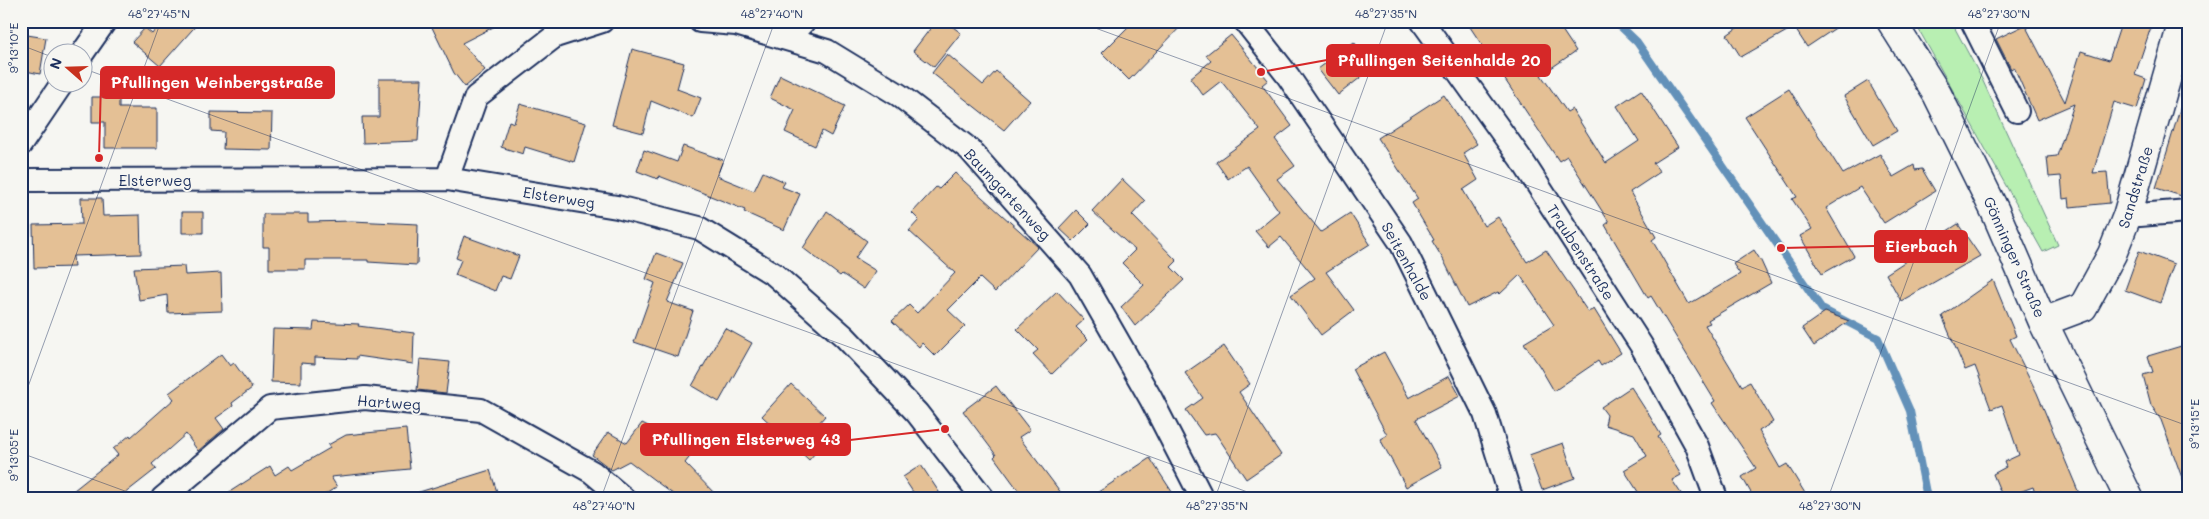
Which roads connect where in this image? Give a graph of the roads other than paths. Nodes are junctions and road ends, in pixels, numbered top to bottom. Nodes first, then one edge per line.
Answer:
1 (104, 21) edge
2 (602, 21) edge
3 (700, 21) edge
4 (812, 21) edge
5 (1245, 21) edge
6 (1422, 21) edge
7 (1891, 21) edge
8 (1972, 21) edge
9 (2183, 21) edge
10 (792, 41) junction
11 (90, 42) edge
12 (56, 92) edge
13 (2017, 110) dead end
14 (21, 144) edge
15 (447, 178) junction
16 (21, 180) edge
17 (2188, 211) edge
18 (2127, 216) junction
19 (2044, 322) junction
20 (163, 498) edge
21 (623, 498) edge
22 (983, 498) edge
23 (1202, 498) edge
24 (1511, 498) edge
25 (1716, 498) edge
26 (2129, 498) edge

1 - 11 street
2 - 15 street
3 - 10 street, Baumgartenweg
4 - 10 lane
5 - 24 street, Seitenhalde
6 - 25 street, Traubenstraße
7 - 19 main road, Gönninger Straße
8 - 13 street
9 - 18 main road, Sandstraße
10 - 23 street, Baumgartenweg
12 - 14 street
15 - 16 street, Elsterweg
15 - 22 street, Elsterweg
17 - 18 street
18 - 19 main road, Sandstraße
19 - 26 main road, Gönninger Straße
20 - 21 street, Hartweg

